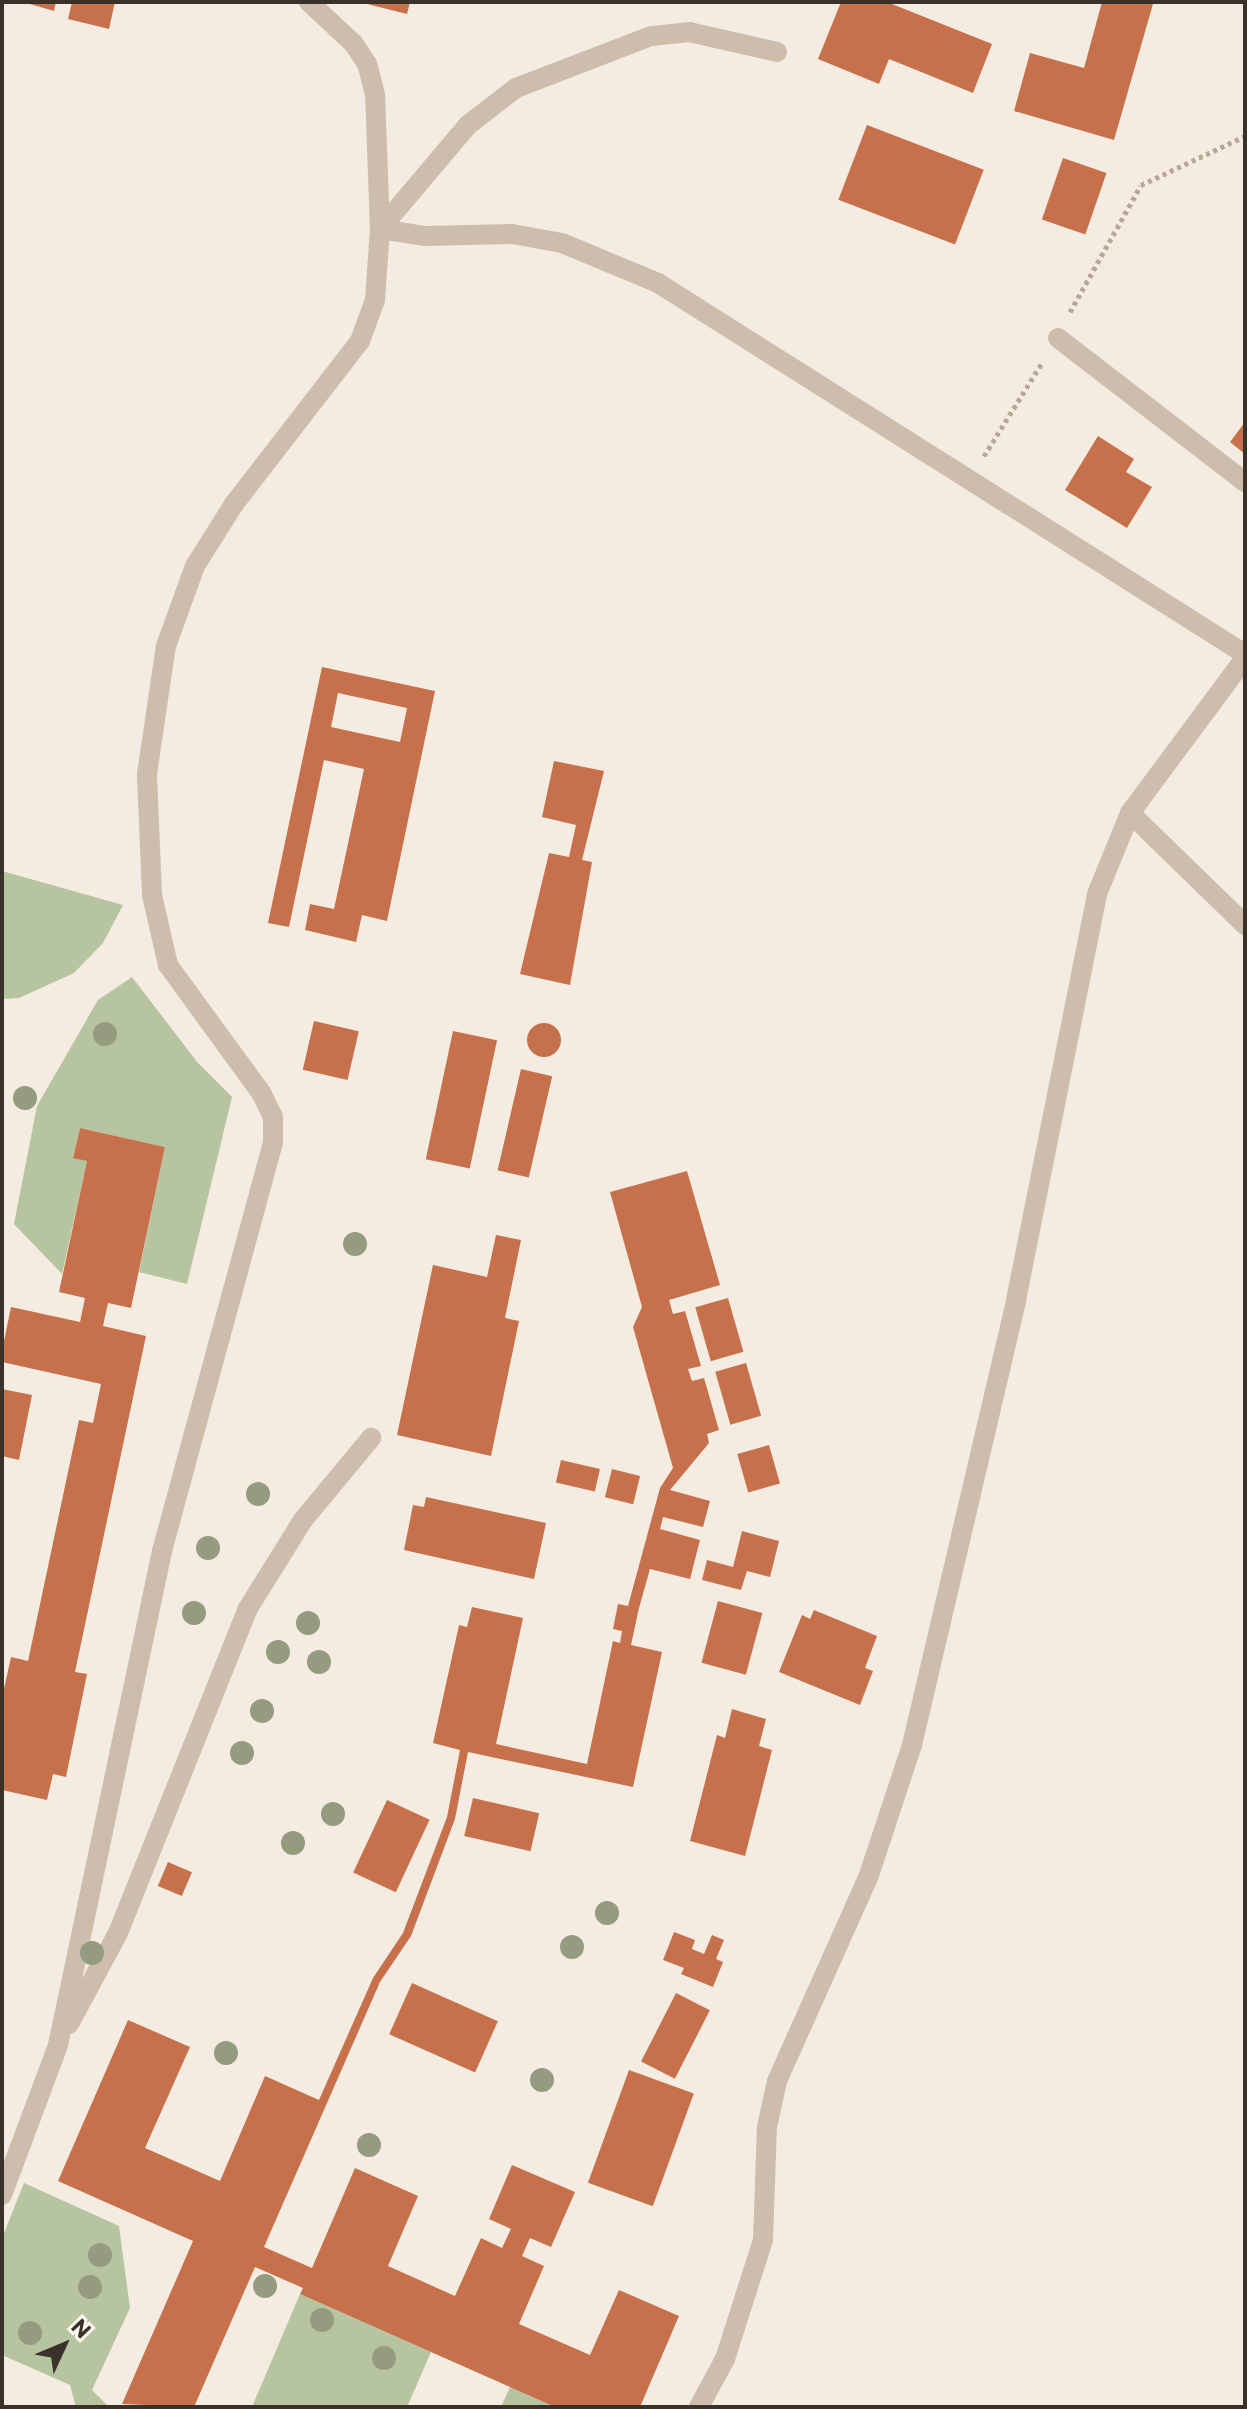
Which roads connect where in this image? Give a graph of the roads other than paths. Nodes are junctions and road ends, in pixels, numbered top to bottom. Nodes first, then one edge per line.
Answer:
1 (309, 2) edge
2 (777, 52) dead end
3 (380, 229) junction
4 (1058, 338) road end
5 (1245, 482) edge
6 (1245, 656) edge
7 (1130, 813) junction
8 (1245, 925) edge
9 (371, 1438) dead end
10 (58, 2045) junction
11 (2, 2195) edge
12 (699, 2407) edge

1 - 3 street
2 - 3 street
3 - 6 street
3 - 10 street
4 - 5 street
6 - 7 street
7 - 8 street
7 - 12 street
9 - 10 street
10 - 11 street

